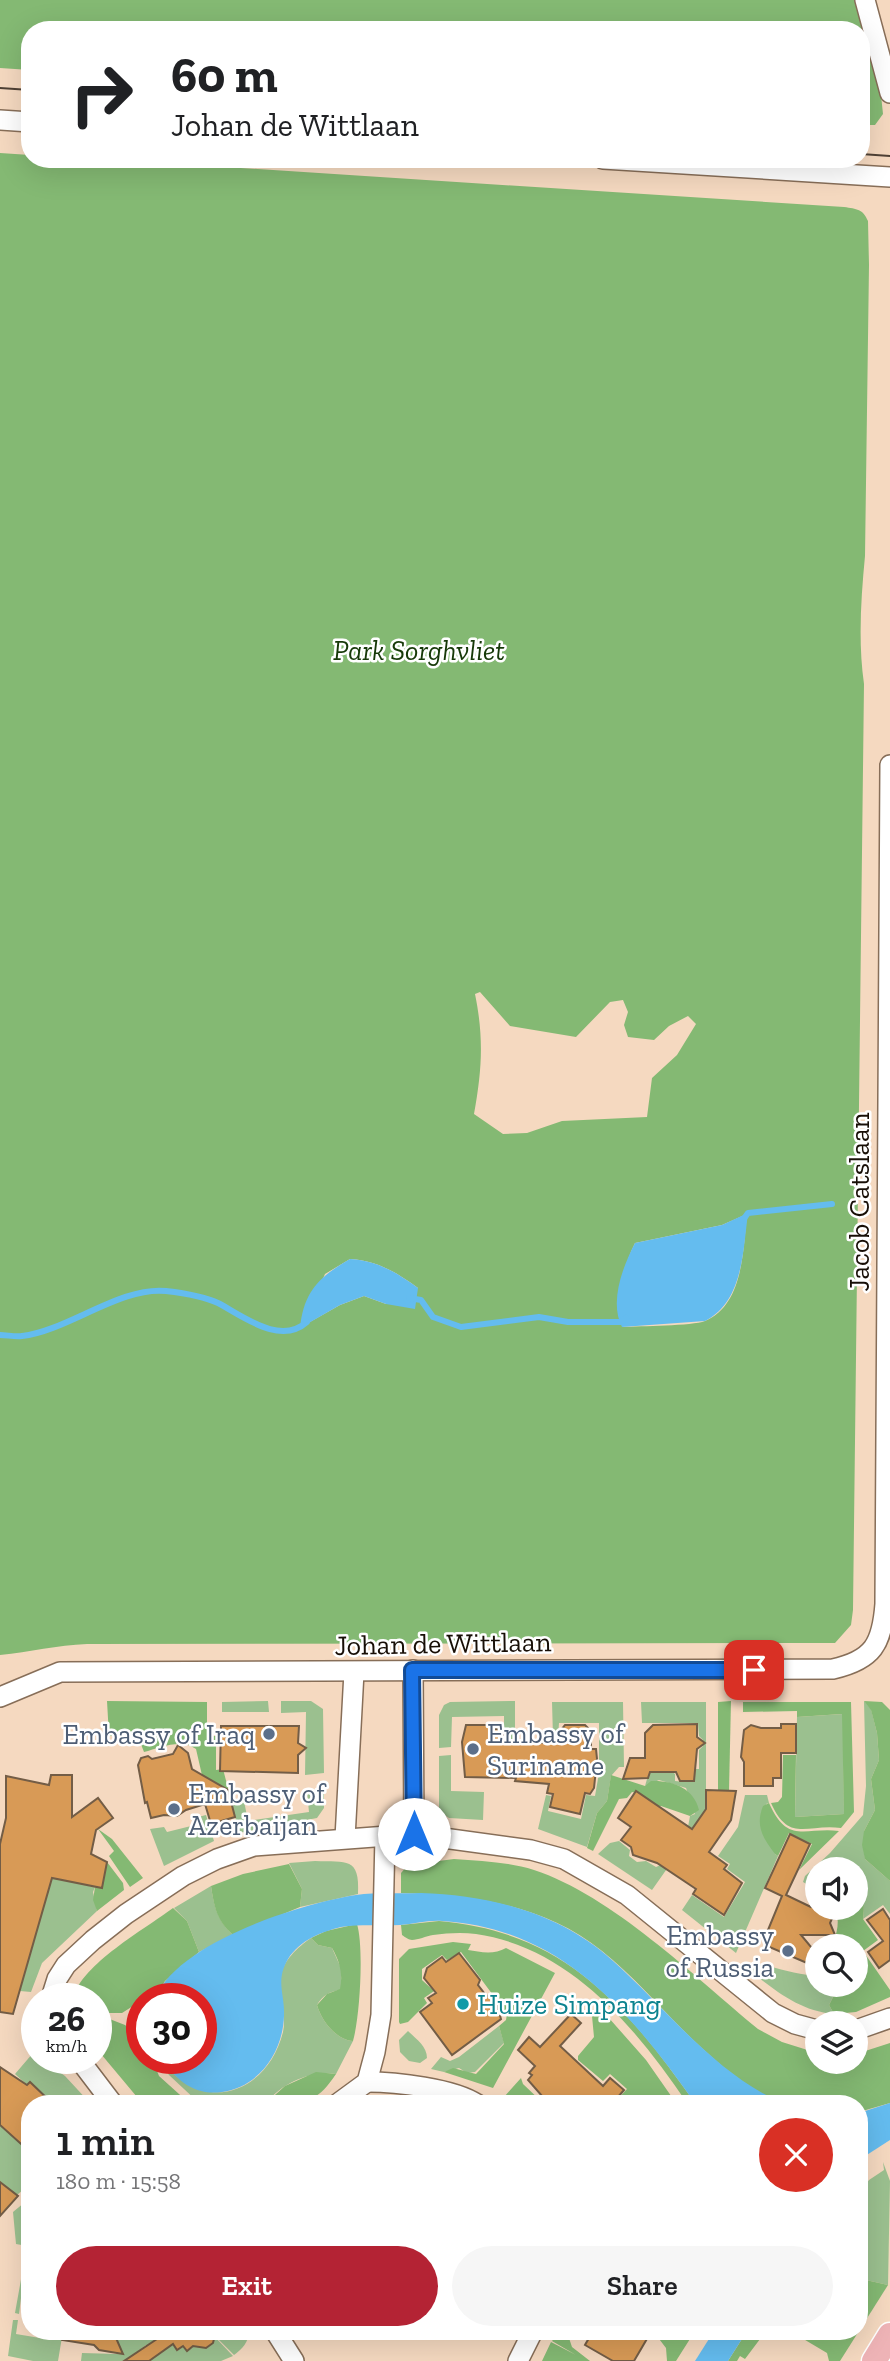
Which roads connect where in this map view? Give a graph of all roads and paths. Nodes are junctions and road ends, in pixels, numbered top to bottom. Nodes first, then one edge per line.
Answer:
1 (865, 0) edge
2 (890, 93) edge
3 (0, 120) edge
4 (21, 121) edge
5 (746, 168) edge
6 (890, 177) edge
7 (890, 765) edge
8 (889, 993) edge
9 (889, 1237) edge
10 (884, 1643) edge
11 (412, 1670) junction
12 (354, 1672) junction
13 (0, 1698) edge
14 (414, 1834) junction
15 (385, 1836) junction
16 (345, 1838) junction
17 (56, 1983) edge
18 (890, 2018) edge
19 (868, 2026) edge
20 (805, 2027) edge
21 (90, 2074) edge
22 (367, 2082) junction
23 (106, 2095) edge
24 (349, 2095) edge
25 (449, 2095) edge
26 (890, 2336) edge
27 (281, 2340) edge
28 (528, 2340) edge
29 (294, 2361) edge
30 (518, 2361) edge
31 (874, 2361) edge

1 - 2 street
3 - 4 street
5 - 6 street
7 - 8 street, Jacob Catslaan
8 - 9 street, Jacob Catslaan
9 - 10 street, Jacob Catslaan
10 - 11 street, Johan de Wittlaan
11 - 12 street, Johan de Wittlaan
11 - 14 street
12 - 13 street, Johan de Wittlaan
12 - 16 street
14 - 15 street
14 - 20 street
15 - 16 street
15 - 22 street
16 - 17 street
18 - 19 street
21 - 23 street
22 - 24 street
22 - 25 street
26 - 31 main road
27 - 29 street
28 - 30 street

